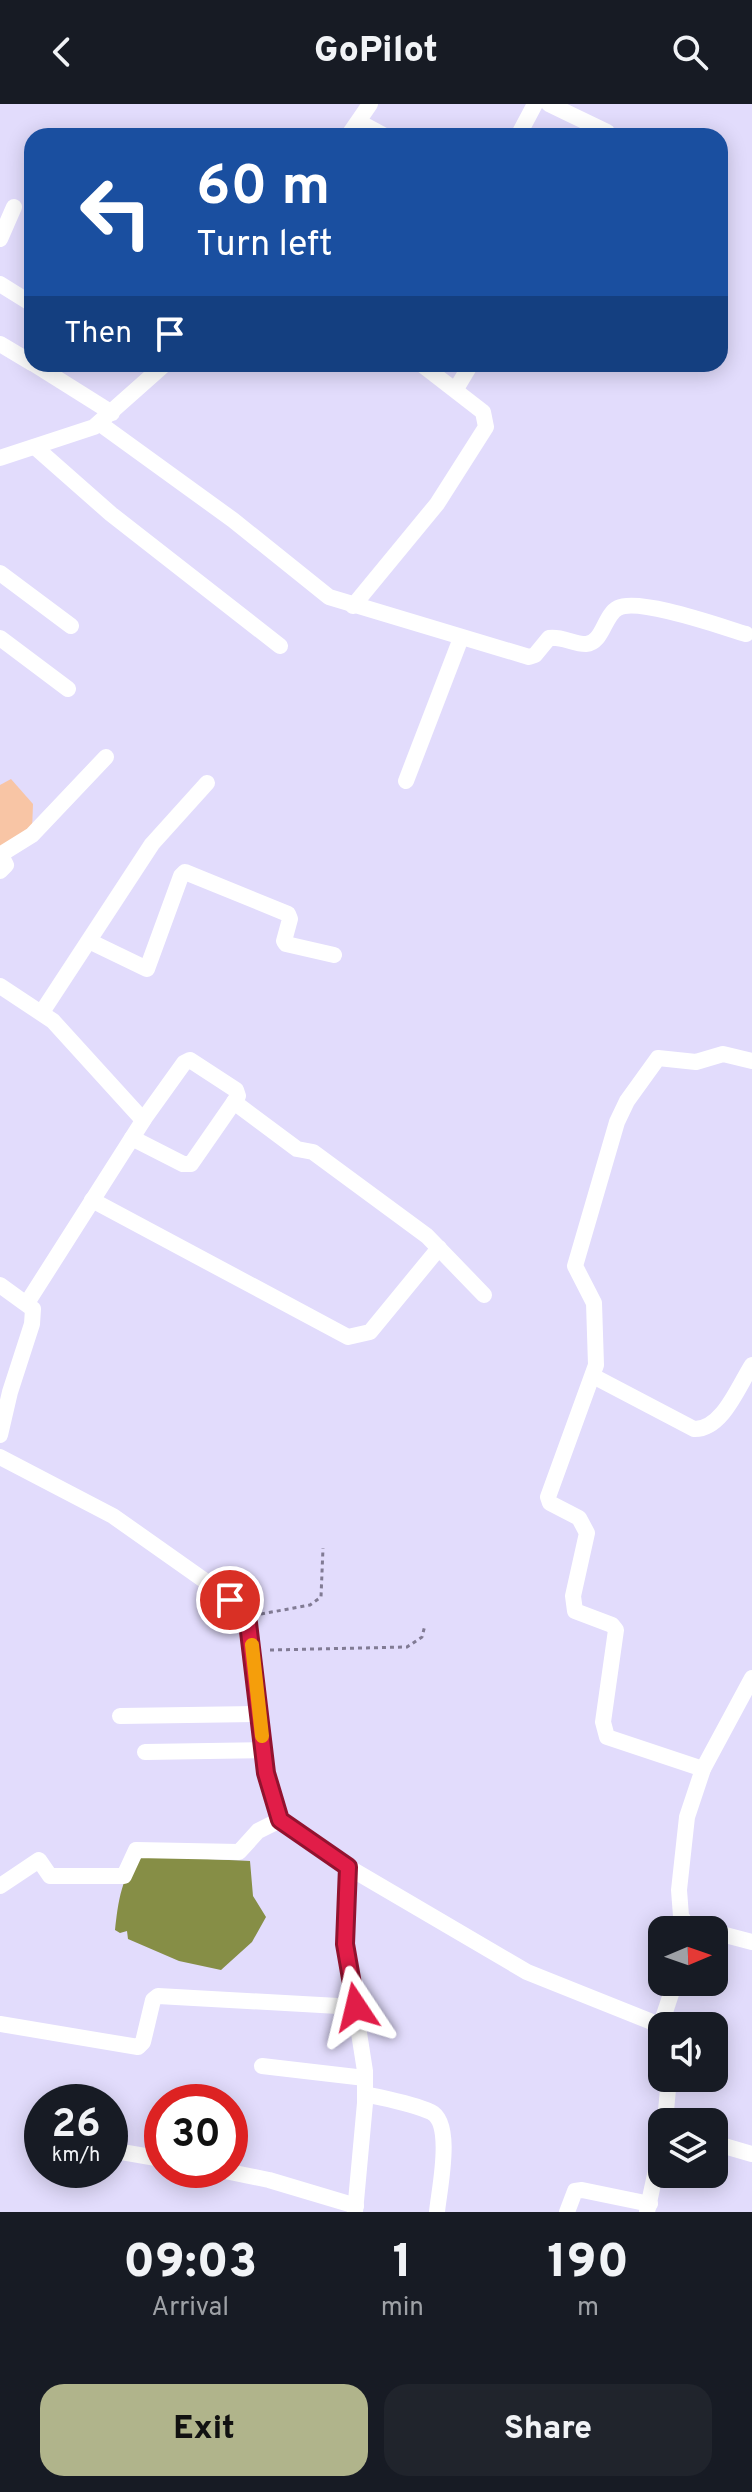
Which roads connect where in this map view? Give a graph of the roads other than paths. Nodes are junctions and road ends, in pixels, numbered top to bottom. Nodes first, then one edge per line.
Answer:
1 (370, 104) edge
2 (535, 104) edge
3 (549, 104) edge
4 (359, 122) junction
5 (354, 128) edge
6 (370, 128) edge
7 (522, 128) edge
8 (599, 128) edge
9 (14, 207) dead end
10 (0, 239) edge
11 (0, 284) edge
12 (24, 299) edge
13 (0, 344) edge
14 (24, 357) edge
15 (46, 372) edge
16 (156, 372) edge
17 (432, 372) edge
18 (466, 372) edge
19 (456, 389) junction
20 (105, 418) junction
21 (35, 447) junction
22 (0, 458) edge
23 (0, 573) edge
24 (353, 606) junction
25 (71, 626) dead end
26 (746, 634) dead end
27 (0, 638) edge
28 (461, 638) junction
29 (280, 646) dead end
30 (68, 689) dead end
31 (106, 757) dead end
32 (406, 781) dead end
33 (207, 783) dead end
34 (0, 871) edge
35 (89, 941) junction
36 (334, 955) dead end
37 (0, 986) edge
38 (42, 1012) junction
39 (752, 1061) edge
40 (234, 1102) junction
41 (143, 1120) junction
42 (132, 1138) junction
43 (92, 1200) junction
44 (439, 1248) junction
45 (0, 1285) edge
46 (484, 1295) dead end
47 (27, 1303) junction
48 (752, 1365) edge
49 (593, 1376) junction
50 (0, 1435) edge
51 (0, 1457) edge
52 (752, 1678) edge
53 (260, 1714) junction
54 (120, 1716) dead end
55 (264, 1750) junction
56 (145, 1752) dead end
57 (703, 1769) junction
58 (280, 1820) junction
59 (348, 1867) junction
60 (0, 1886) edge
61 (681, 1916) edge
62 (728, 1936) edge
63 (752, 1942) edge
64 (356, 2007) junction
65 (648, 2020) edge
66 (0, 2024) edge
67 (262, 2066) dead end
68 (365, 2086) junction
69 (728, 2147) edge
70 (752, 2154) edge
71 (248, 2176) edge
72 (652, 2188) edge
73 (648, 2208) edge
74 (356, 2209) edge
75 (437, 2212) edge
76 (567, 2212) edge

1 - 4 street
2 - 7 street
3 - 8 street
4 - 5 street
4 - 6 street
9 - 10 street
11 - 12 street
13 - 14 street
15 - 20 street
16 - 20 street
17 - 19 street
18 - 19 street
19 - 24 street
20 - 21 street
20 - 24 street
21 - 22 street
21 - 29 street
23 - 25 street
24 - 28 street
26 - 28 street
27 - 30 street
28 - 32 street
31 - 34 street
33 - 35 street
35 - 36 street
35 - 38 street
37 - 38 street
38 - 41 street
39 - 49 street
40 - 41 street
40 - 42 street
40 - 44 street
41 - 42 street
42 - 43 street
43 - 44 street
43 - 47 street
44 - 46 street
45 - 47 street
47 - 50 street
48 - 49 street
49 - 57 street
51 - 53 street
52 - 57 street
53 - 54 street
53 - 55 street
55 - 56 street
55 - 58 street
57 - 61 street
58 - 59 street
58 - 60 street
59 - 64 street
59 - 65 street
62 - 63 street
64 - 66 street
64 - 68 street
67 - 68 street
68 - 74 street
68 - 75 street
69 - 70 street
71 - 74 street
72 - 73 street
73 - 76 street

